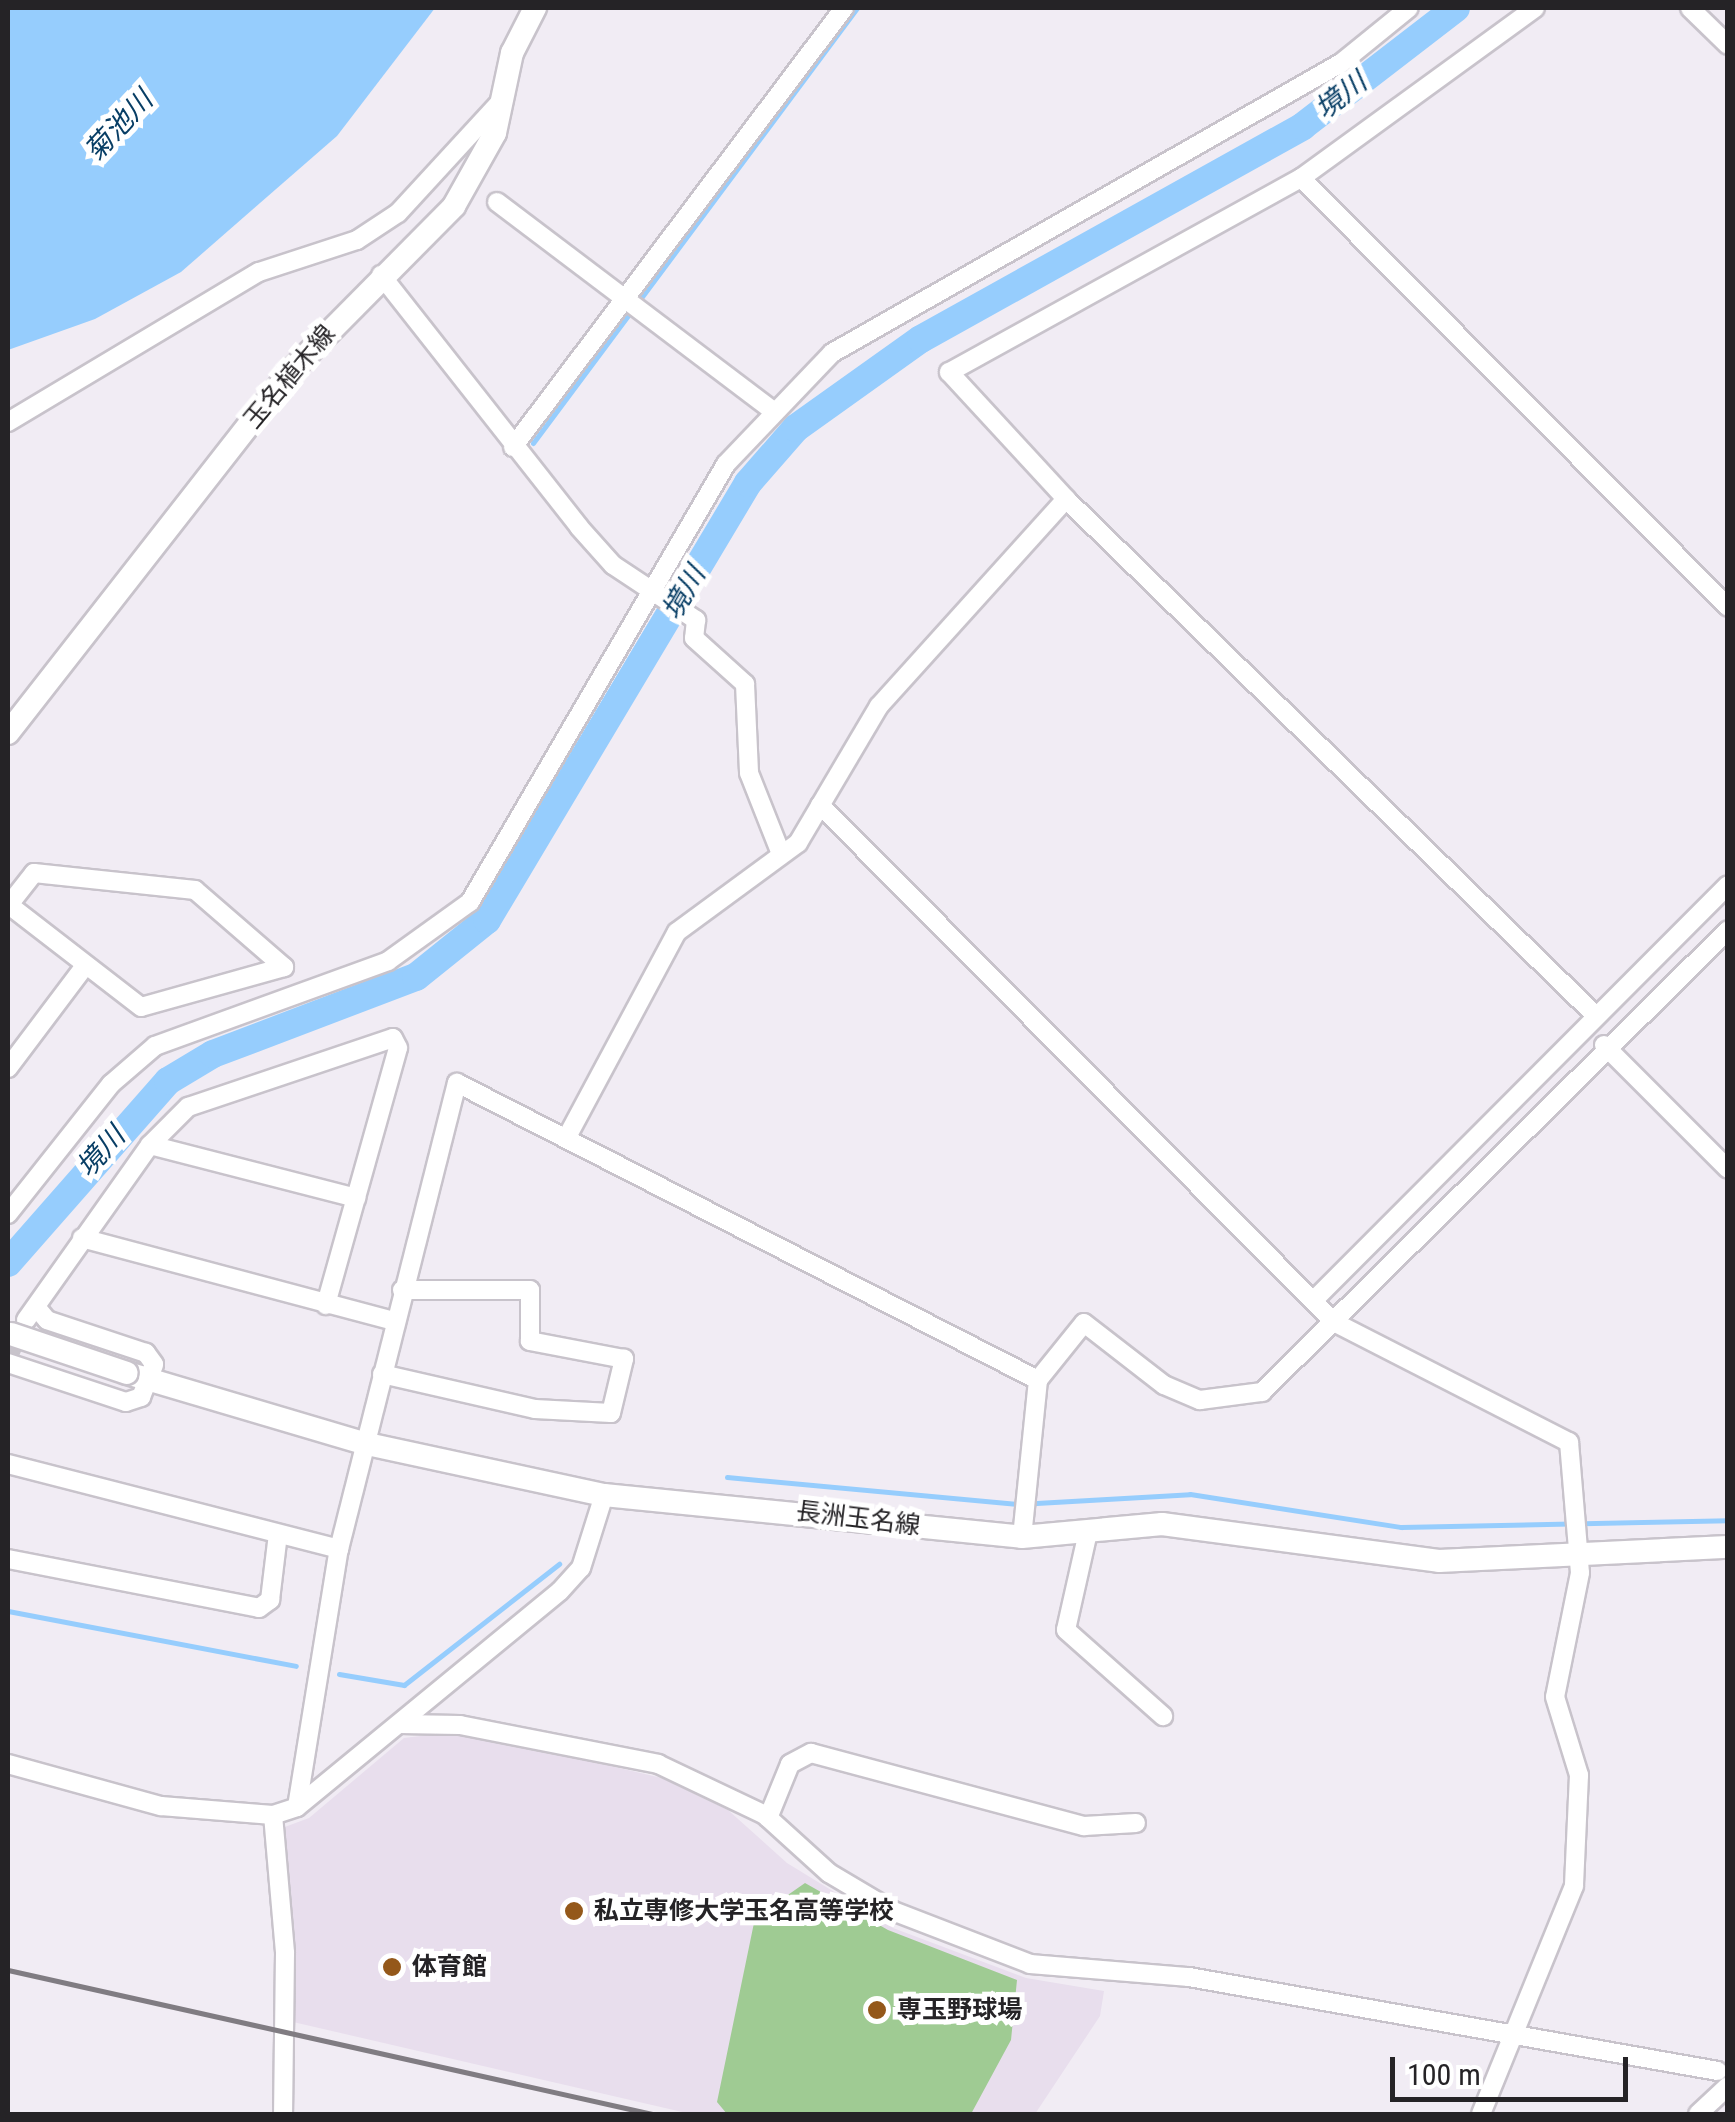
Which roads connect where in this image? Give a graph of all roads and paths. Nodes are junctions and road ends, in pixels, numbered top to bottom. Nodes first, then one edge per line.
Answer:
1 (535, 8) edge
2 (844, 8) edge
3 (1409, 8) edge
4 (1535, 8) edge
5 (1690, 8) edge
6 (1728, 45) edge
7 (500, 102) junction
8 (1302, 178) junction
9 (497, 202) dead end
10 (381, 275) junction
11 (627, 300) junction
12 (771, 409) junction
13 (8, 422) edge
14 (513, 447) junction
15 (1066, 499) junction
16 (653, 596) junction
17 (1728, 607) edge
18 (11, 722) edge
19 (820, 804) junction
20 (781, 854) junction
21 (1728, 885) edge
22 (8, 905) edge
23 (1728, 930) edge
24 (85, 966) junction
25 (1592, 1012) junction
26 (1604, 1045) junction
27 (8, 1068) edge
28 (568, 1135) junction
29 (150, 1144) junction
30 (1728, 1168) edge
31 (356, 1198) junction
32 (8, 1214) edge
33 (82, 1238) junction
34 (402, 1290) junction
35 (1314, 1300) junction
36 (326, 1304) junction
37 (394, 1321) junction
38 (1334, 1322) junction
39 (15, 1339) edge
40 (382, 1374) junction
41 (138, 1376) junction
42 (1038, 1380) junction
43 (362, 1443) junction
44 (8, 1464) edge
45 (604, 1495) junction
46 (1088, 1532) junction
47 (278, 1534) junction
48 (1022, 1538) junction
49 (1728, 1547) edge
50 (339, 1548) junction
51 (1580, 1556) junction
52 (8, 1558) edge
53 (1163, 1716) dead end
54 (400, 1724) junction
55 (8, 1764) edge
56 (297, 1807) junction
57 (273, 1815) junction
58 (768, 1818) junction
59 (1136, 1823) dead end
60 (1512, 2037) junction
61 (1722, 2079) edge
62 (283, 2114) edge
63 (1481, 2114) edge
64 (1698, 2114) edge

1 - 7 main road, 玉名植木線
2 - 11 street
3 - 12 street
4 - 8 street
5 - 6 street
7 - 10 main road, 玉名植木線
7 - 13 street
8 - 15 street
8 - 17 street
9 - 11 street
10 - 14 street
10 - 18 main road, 玉名植木線
11 - 12 street
11 - 14 street
12 - 16 street
14 - 16 street
15 - 19 street
15 - 25 street
16 - 20 street
16 - 32 street
19 - 20 street
19 - 35 street
20 - 28 street
21 - 25 street
22 - 24 street
22 - 24 street
23 - 26 street
24 - 27 street
25 - 35 street
26 - 30 street
26 - 38 street
28 - 34 street
28 - 42 street
29 - 31 street
29 - 31 street
29 - 33 street
31 - 36 street
33 - 36 street
33 - 39 street
34 - 37 street
34 - 40 street
35 - 38 street
36 - 37 street
37 - 40 street
38 - 42 street
38 - 51 street
39 - 41 main road, 長洲玉名線, bridge
39 - 41 street
40 - 43 street
41 - 43 main road, 長洲玉名線
42 - 48 street
43 - 45 main road, 長洲玉名線
43 - 50 street
44 - 47 street
45 - 48 main road, 長洲玉名線
45 - 54 street
46 - 48 main road, 長洲玉名線
46 - 51 main road, 長洲玉名線
46 - 53 street
47 - 50 street
47 - 52 street
49 - 51 main road, 長洲玉名線
50 - 56 street
51 - 60 street
54 - 56 street
54 - 58 street
55 - 57 street
56 - 57 street
57 - 62 street
58 - 59 street
58 - 60 street
60 - 61 street
60 - 63 street
61 - 64 street

